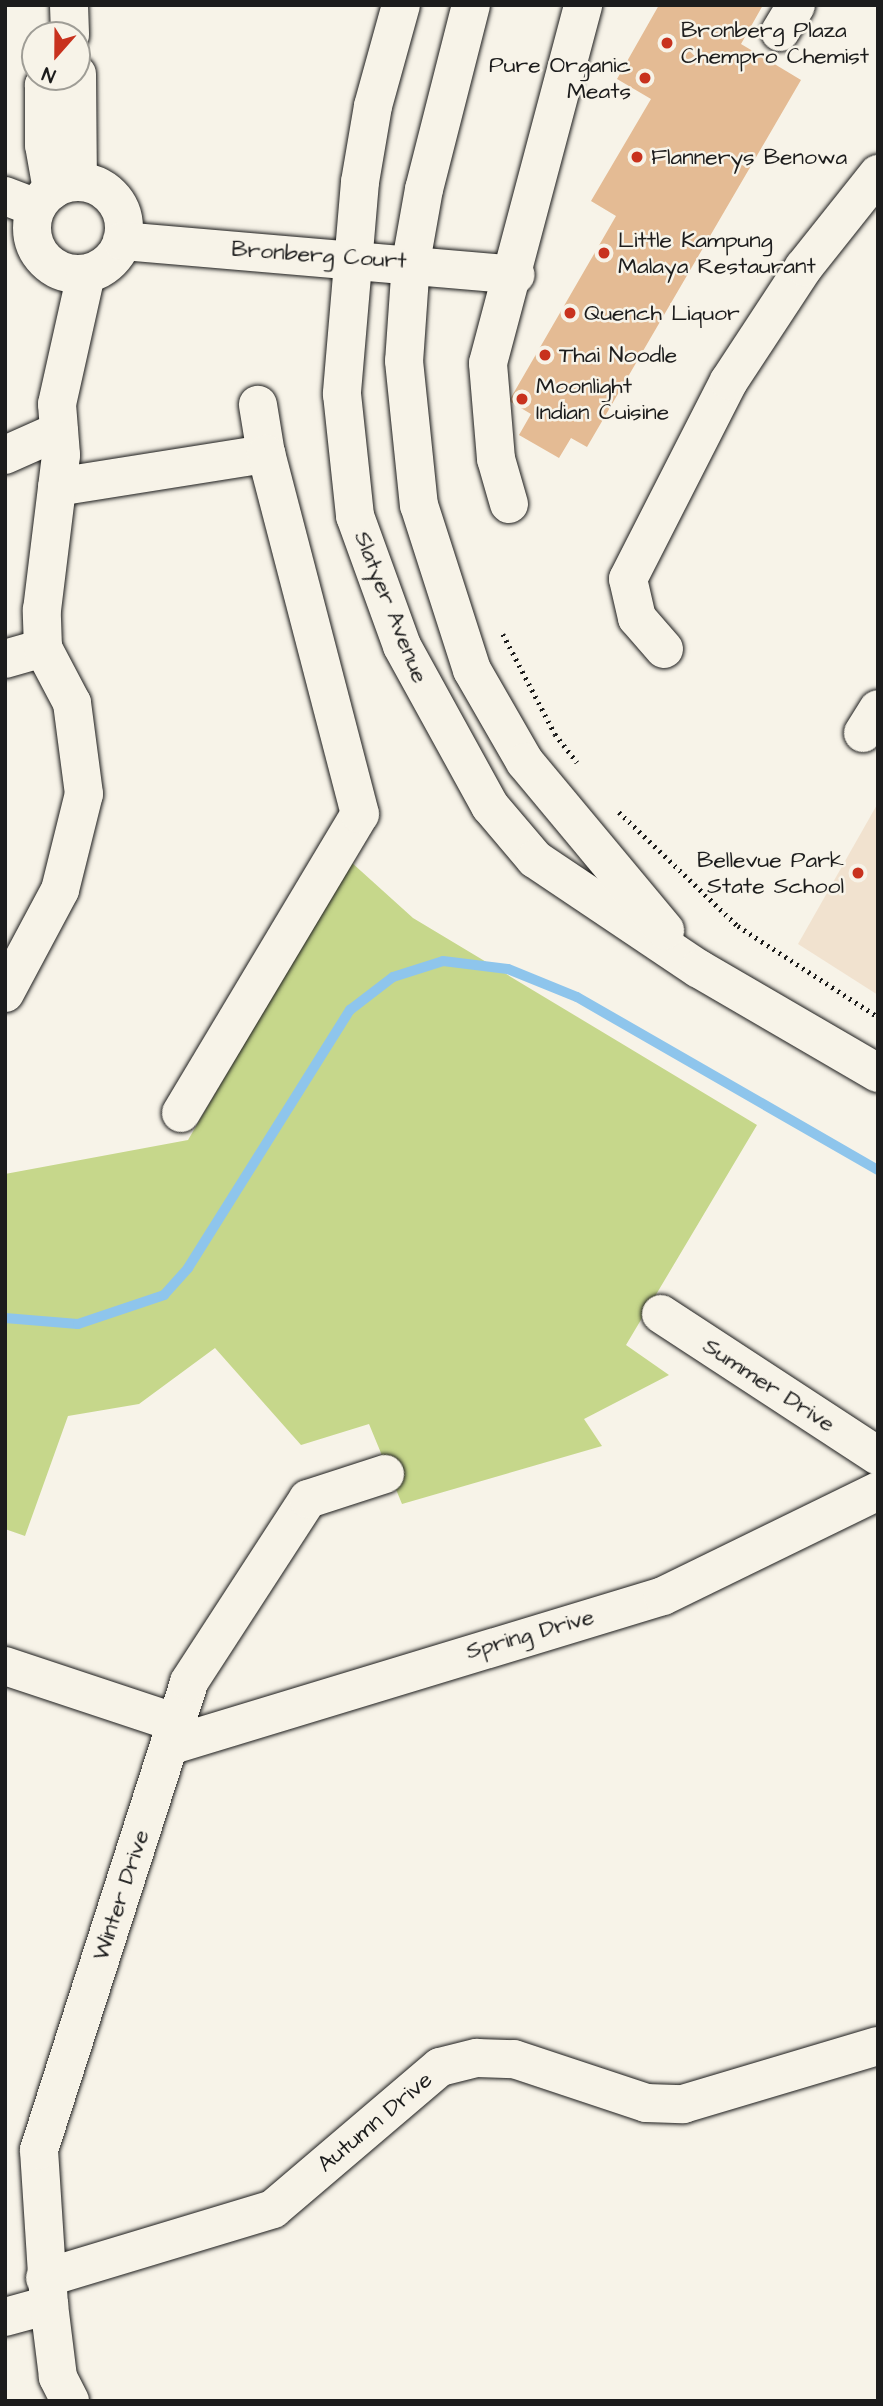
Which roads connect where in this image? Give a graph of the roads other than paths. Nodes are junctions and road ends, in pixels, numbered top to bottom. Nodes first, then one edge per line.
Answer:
1 (401, 5) edge
2 (471, 5) edge
3 (583, 5) edge
4 (44, 91) edge
5 (72, 91) edge
6 (878, 174) edge
7 (43, 194) edge
8 (122, 241) junction
9 (351, 257) junction
10 (411, 262) junction
11 (86, 274) junction
12 (516, 275) junction
13 (258, 405) dead end
14 (59, 431) junction
15 (266, 454) junction
16 (5, 455) edge
17 (57, 487) junction
18 (509, 504) dead end
19 (43, 648) junction
20 (664, 649) dead end
21 (5, 659) edge
22 (699, 969) junction
23 (5, 993) edge
24 (878, 1073) edge
25 (181, 1113) dead end
26 (660, 1314) dead end
27 (878, 1456) edge
28 (384, 1474) dead end
29 (878, 1491) edge
30 (5, 1666) edge
31 (173, 1734) junction
32 (878, 2046) edge
33 (47, 2291) junction
34 (5, 2317) edge
35 (70, 2401) edge

1 - 9 street, Slatyer Avenue
2 - 10 street, Slatyer Avenue
3 - 12 street
4 - 7 street
5 - 7 street
6 - 20 street
7 - 8 street
7 - 11 street
8 - 9 street, Bronberg Court
8 - 11 street
9 - 10 street, Bronberg Court
9 - 22 street, Slatyer Avenue
10 - 12 street, Bronberg Court
10 - 22 street, Slatyer Avenue
11 - 14 street
12 - 18 street
13 - 15 street
14 - 16 street
14 - 17 street
15 - 17 street
15 - 25 street
17 - 19 street
19 - 21 street
19 - 23 street
22 - 24 street, Slatyer Avenue
26 - 27 street, Summer Drive
28 - 31 street, Winter Drive
29 - 31 street, Spring Drive
30 - 31 street
31 - 33 street, Winter Drive
32 - 33 street, Autumn Drive
33 - 34 street, Autumn Drive
33 - 35 street, Winter Drive

